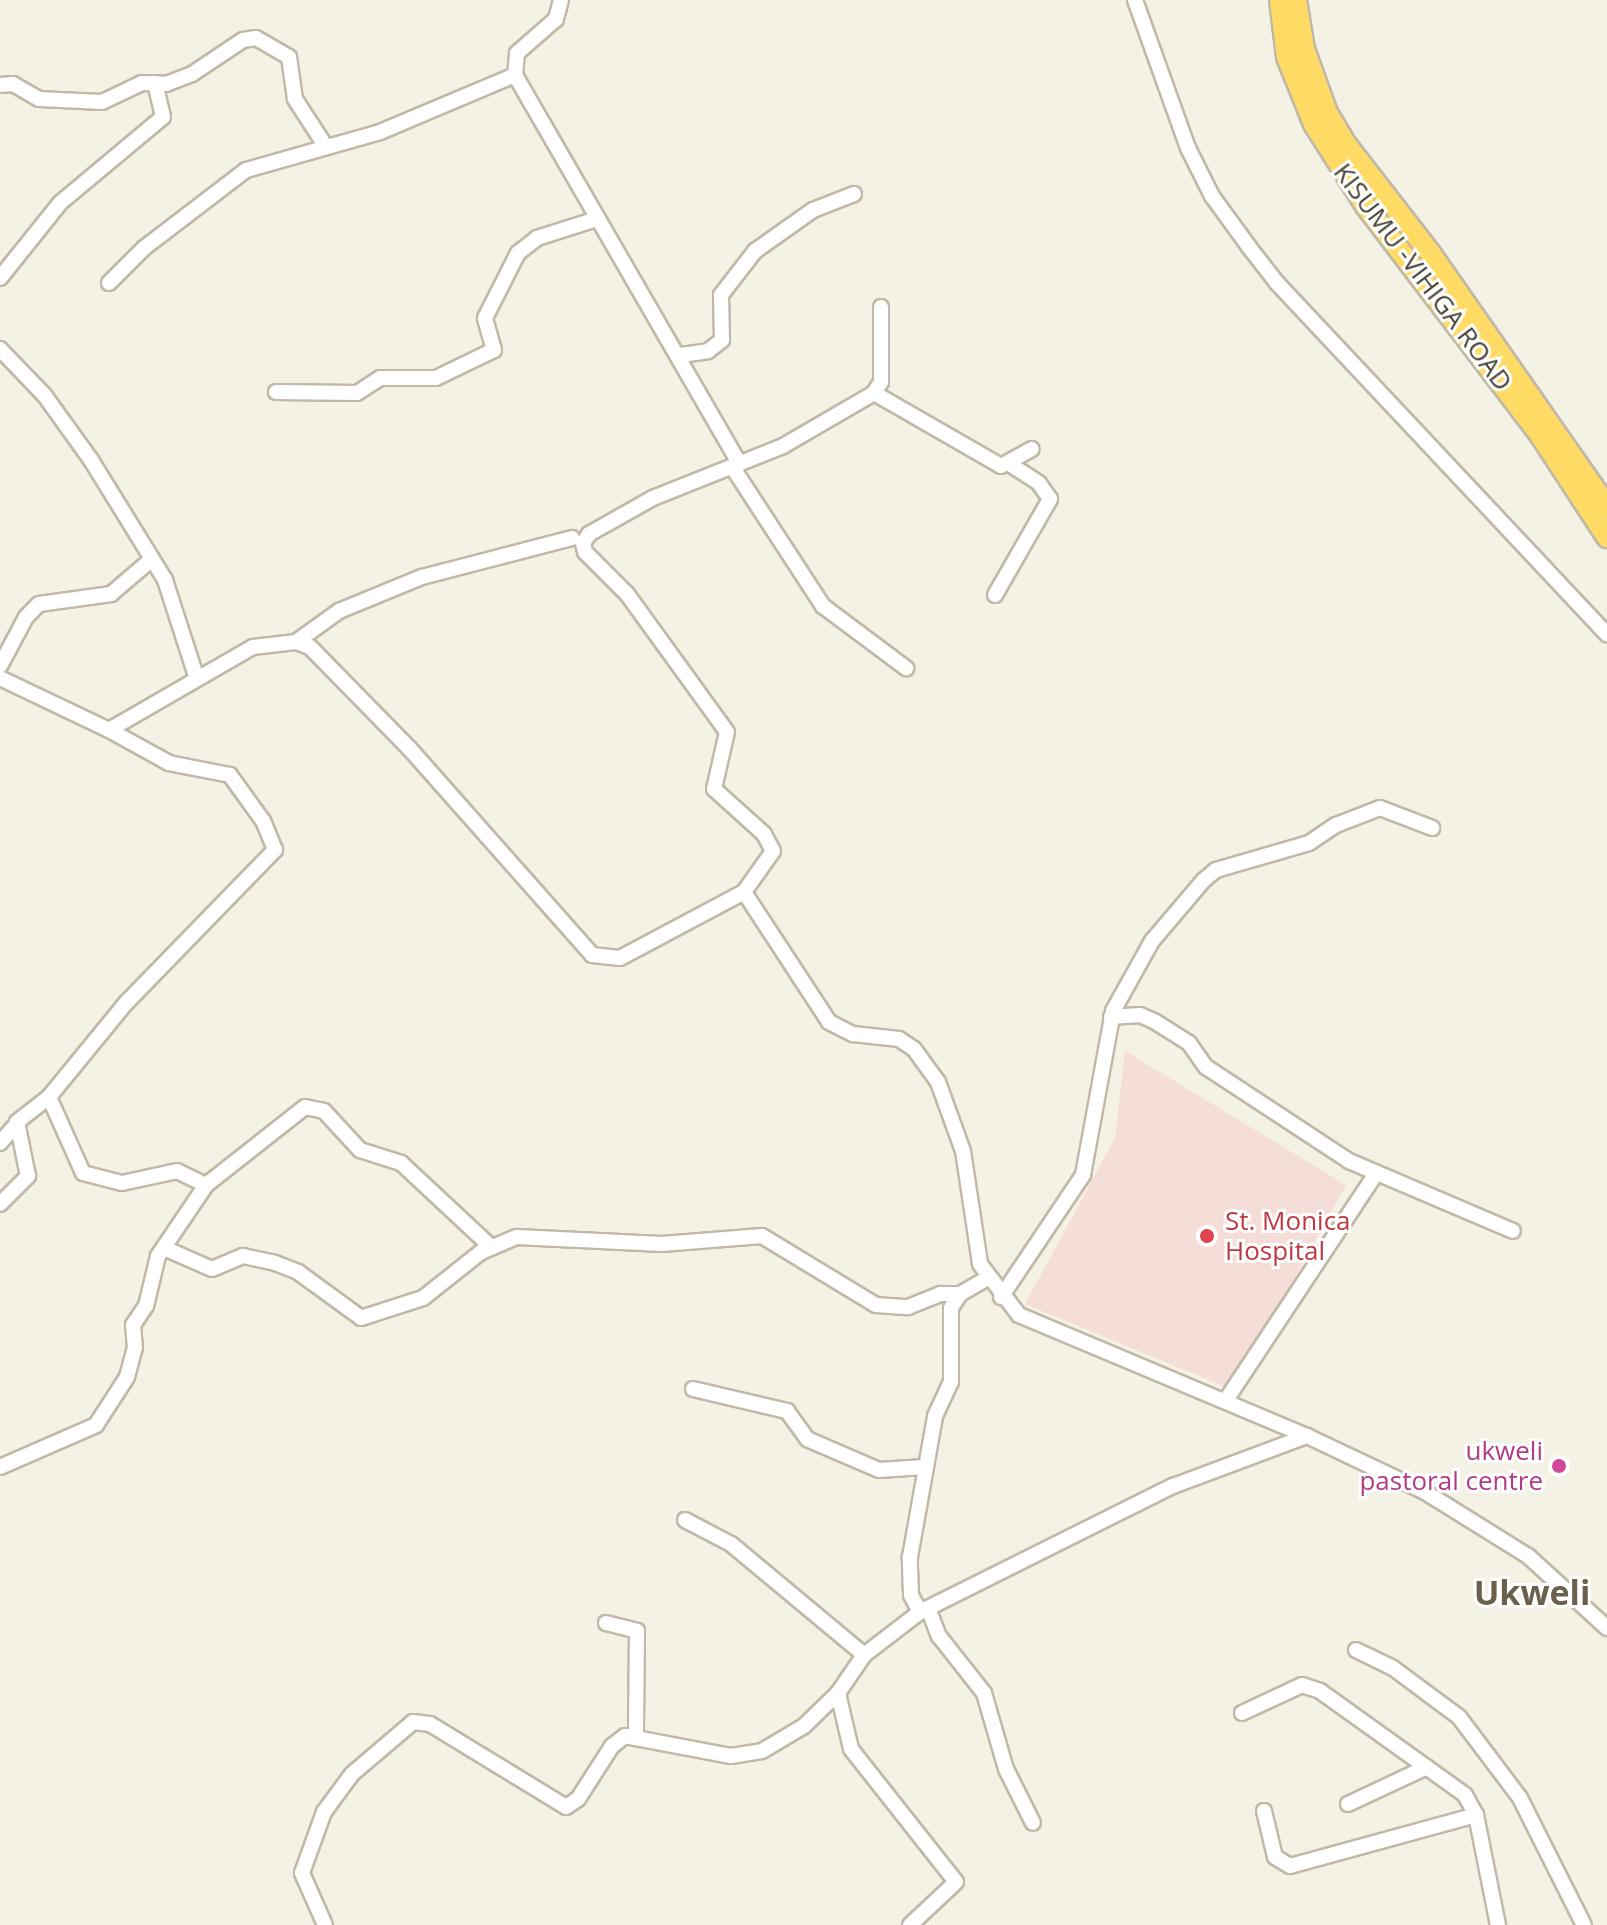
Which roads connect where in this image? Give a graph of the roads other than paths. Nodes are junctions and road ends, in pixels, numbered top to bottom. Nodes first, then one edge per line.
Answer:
1 (561, 0) edge
2 (1135, 0) edge
3 (1280, 0) edge
4 (1296, 0) edge
5 (515, 75) junction
6 (155, 83) junction
7 (0, 85) edge
8 (326, 147) junction
9 (854, 194) dead end
10 (597, 219) junction
11 (0, 278) edge
12 (109, 283) dead end
13 (881, 307) dead end
14 (0, 349) edge
15 (681, 355) junction
16 (276, 392) dead end
17 (874, 393) junction
18 (1032, 449) dead end
19 (1011, 465) junction
20 (737, 466) junction
21 (1607, 507) edge
22 (1607, 537) edge
23 (572, 538) dead end
24 (152, 559) junction
25 (995, 595) dead end
26 (1607, 634) edge
27 (296, 642) junction
28 (0, 666) edge
29 (906, 668) dead end
30 (196, 676) junction
31 (0, 678) edge
32 (109, 730) junction
33 (1432, 828) dead end
34 (744, 892) junction
35 (1111, 1017) junction
36 (49, 1097) junction
37 (14, 1127) junction
38 (0, 1143) edge
39 (1375, 1175) junction
40 (206, 1185) junction
41 (0, 1204) edge
42 (1513, 1231) dead end
43 (490, 1246) junction
44 (164, 1248) junction
45 (986, 1279) junction
46 (960, 1294) junction
47 (1001, 1297) junction
48 (693, 1389) dead end
49 (1226, 1400) junction
50 (1307, 1436) junction
51 (0, 1467) edge
52 (924, 1467) junction
53 (685, 1520) dead end
54 (924, 1610) junction
55 (606, 1623) dead end
56 (1607, 1628) edge
57 (1356, 1650) dead end
58 (864, 1655) junction
59 (838, 1693) junction
60 (1242, 1713) dead end
61 (636, 1735) junction
62 (1427, 1767) junction
63 (1348, 1804) dead end
64 (1264, 1811) dead end
65 (1476, 1815) junction
66 (1033, 1823) dead end
67 (325, 1925) edge
68 (910, 1925) edge
69 (1498, 1925) edge
70 (1584, 1925) edge

1 - 5 street
2 - 26 street
3 - 22 highway, KISUMU -VIHIGA ROAD
4 - 21 highway, KISUMU -VIHIGA ROAD
5 - 8 street
5 - 10 street
6 - 7 street
6 - 8 street
6 - 11 street
8 - 12 street
9 - 15 street
10 - 15 street
10 - 16 street
13 - 17 street
14 - 24 street
15 - 20 street
17 - 19 street
17 - 20 street
18 - 19 street
19 - 25 street
20 - 29 street
20 - 34 street
23 - 27 street
24 - 28 street
24 - 30 street
27 - 30 street
27 - 34 street
30 - 32 street
31 - 32 street
32 - 36 street
33 - 35 street
34 - 45 street
35 - 39 street
35 - 47 street
36 - 37 street
36 - 40 street
37 - 38 street
37 - 41 street
39 - 42 street
39 - 49 street
40 - 43 street
40 - 44 street
43 - 44 street
43 - 46 street
44 - 51 street
45 - 46 street
45 - 47 street
46 - 52 street
47 - 49 street
48 - 52 street
49 - 50 street
50 - 54 street
50 - 56 street
52 - 54 street
53 - 58 street
54 - 58 street
54 - 66 street
55 - 61 street
57 - 70 street
58 - 59 street
59 - 61 street
59 - 68 street
60 - 62 street
61 - 67 street
62 - 63 street
62 - 65 street
64 - 65 street
65 - 69 street

